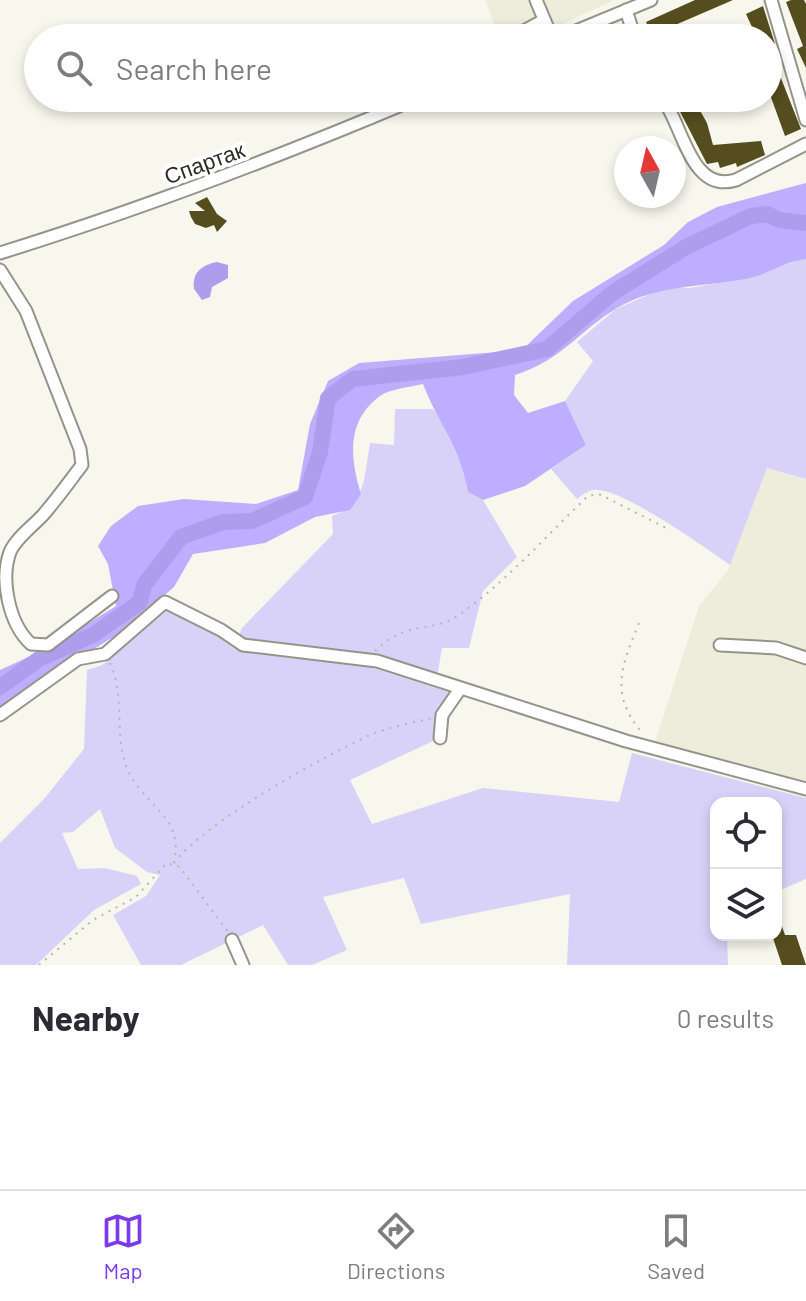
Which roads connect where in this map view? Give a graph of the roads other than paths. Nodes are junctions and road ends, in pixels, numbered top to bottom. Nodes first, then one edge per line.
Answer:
1 (536, 0) edge
2 (651, 0) edge
3 (771, 0) edge
4 (626, 10) junction
5 (544, 20) junction
6 (537, 24) edge
7 (546, 24) edge
8 (592, 24) edge
9 (630, 24) edge
10 (778, 24) edge
11 (782, 38) edge
12 (384, 112) edge
13 (671, 112) edge
14 (806, 120) edge
15 (806, 144) edge
16 (0, 253) edge
17 (0, 270) edge
18 (112, 596) dead end
19 (4, 606) edge
20 (720, 645) dead end
21 (806, 658) edge
22 (460, 689) junction
23 (0, 715) edge
24 (440, 738) dead end
25 (806, 789) edge
26 (232, 940) road end
27 (243, 965) edge

1 - 5 street
2 - 4 street
3 - 10 street
4 - 8 street
4 - 9 street
5 - 6 street
5 - 7 street
11 - 14 street
12 - 16 street, Спартак
13 - 15 street
17 - 19 street
18 - 19 street
20 - 21 street
22 - 23 street
22 - 24 street
22 - 25 street
26 - 27 street

